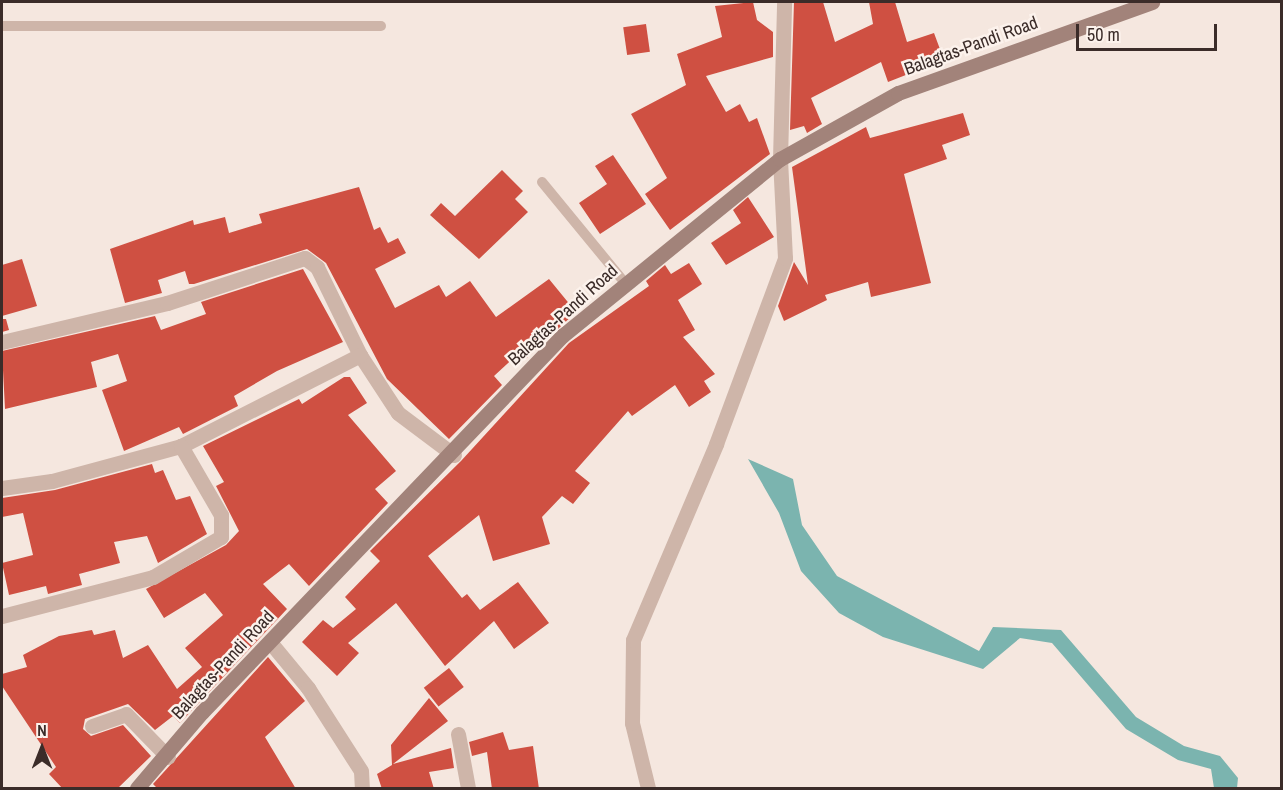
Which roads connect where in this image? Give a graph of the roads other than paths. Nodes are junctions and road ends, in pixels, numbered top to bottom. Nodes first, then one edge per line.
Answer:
1 (783, 2) edge
2 (1152, 2) edge
3 (2, 26) edge
4 (381, 26) dead end
5 (780, 159) junction
6 (542, 182) dead end
7 (624, 282) junction
8 (2, 342) edge
9 (360, 355) junction
10 (181, 446) junction
11 (453, 455) junction
12 (2, 488) edge
13 (2, 616) edge
14 (270, 642) junction
15 (92, 726) dead end
16 (458, 734) dead end
17 (168, 757) junction
18 (137, 789) edge
19 (362, 789) edge
20 (468, 789) edge
21 (648, 789) edge

1 - 5 street
2 - 5 main road, Balagtas-Pandi Road
3 - 4 lane
5 - 7 main road, Balagtas-Pandi Road
5 - 21 street
6 - 7 lane
7 - 11 main road, Balagtas-Pandi Road
8 - 9 street
9 - 10 street
9 - 11 street
10 - 12 street
10 - 13 street
11 - 14 main road, Balagtas-Pandi Road
14 - 17 main road, Balagtas-Pandi Road
14 - 19 street
15 - 17 street
16 - 20 street
17 - 18 main road, Balagtas-Pandi Road

